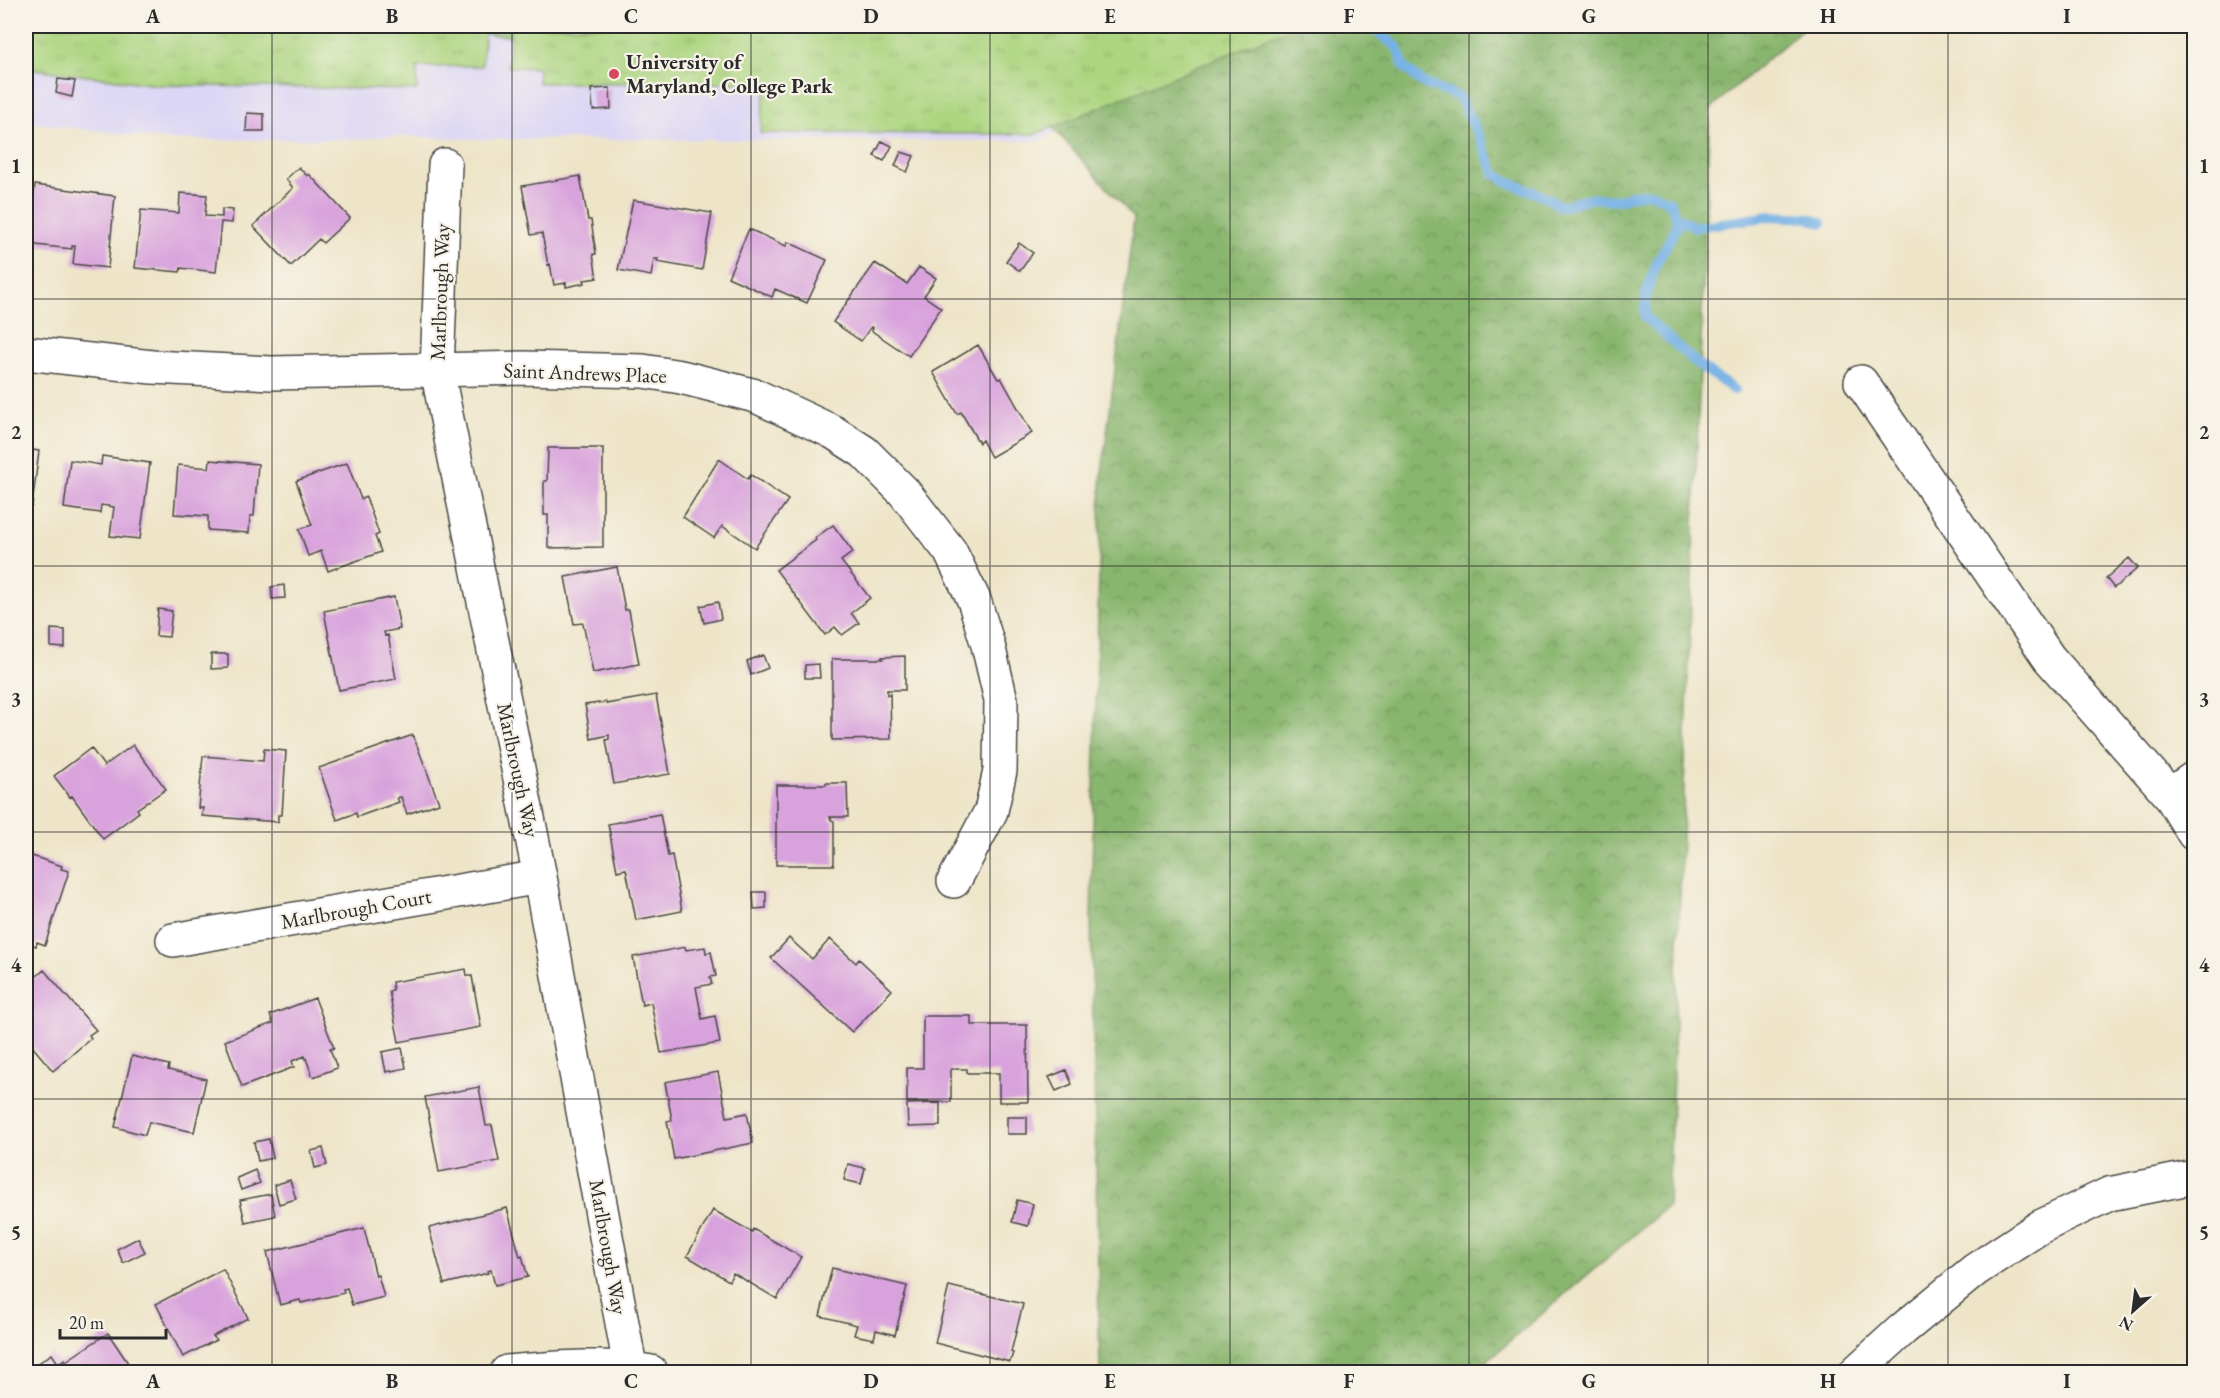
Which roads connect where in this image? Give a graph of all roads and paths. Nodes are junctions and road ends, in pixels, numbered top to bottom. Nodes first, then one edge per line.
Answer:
1 (446, 165) dead end
2 (26, 353) edge
3 (437, 370) junction
4 (1861, 382) dead end
5 (2182, 787) edge
6 (2194, 834) edge
7 (540, 877) junction
8 (954, 881) dead end
9 (173, 940) dead end
10 (2194, 1177) edge
11 (637, 1371) edge
12 (507, 1372) edge
13 (1857, 1372) edge

1 - 3 street, Marlbrough Way
2 - 3 street, Saint Andrews Place
3 - 7 street, Marlbrough Way
3 - 8 street, Saint Andrews Place
4 - 5 street
5 - 6 street
7 - 9 street, Marlbrough Court
7 - 11 street, Marlbrough Way
10 - 13 street
11 - 12 street

